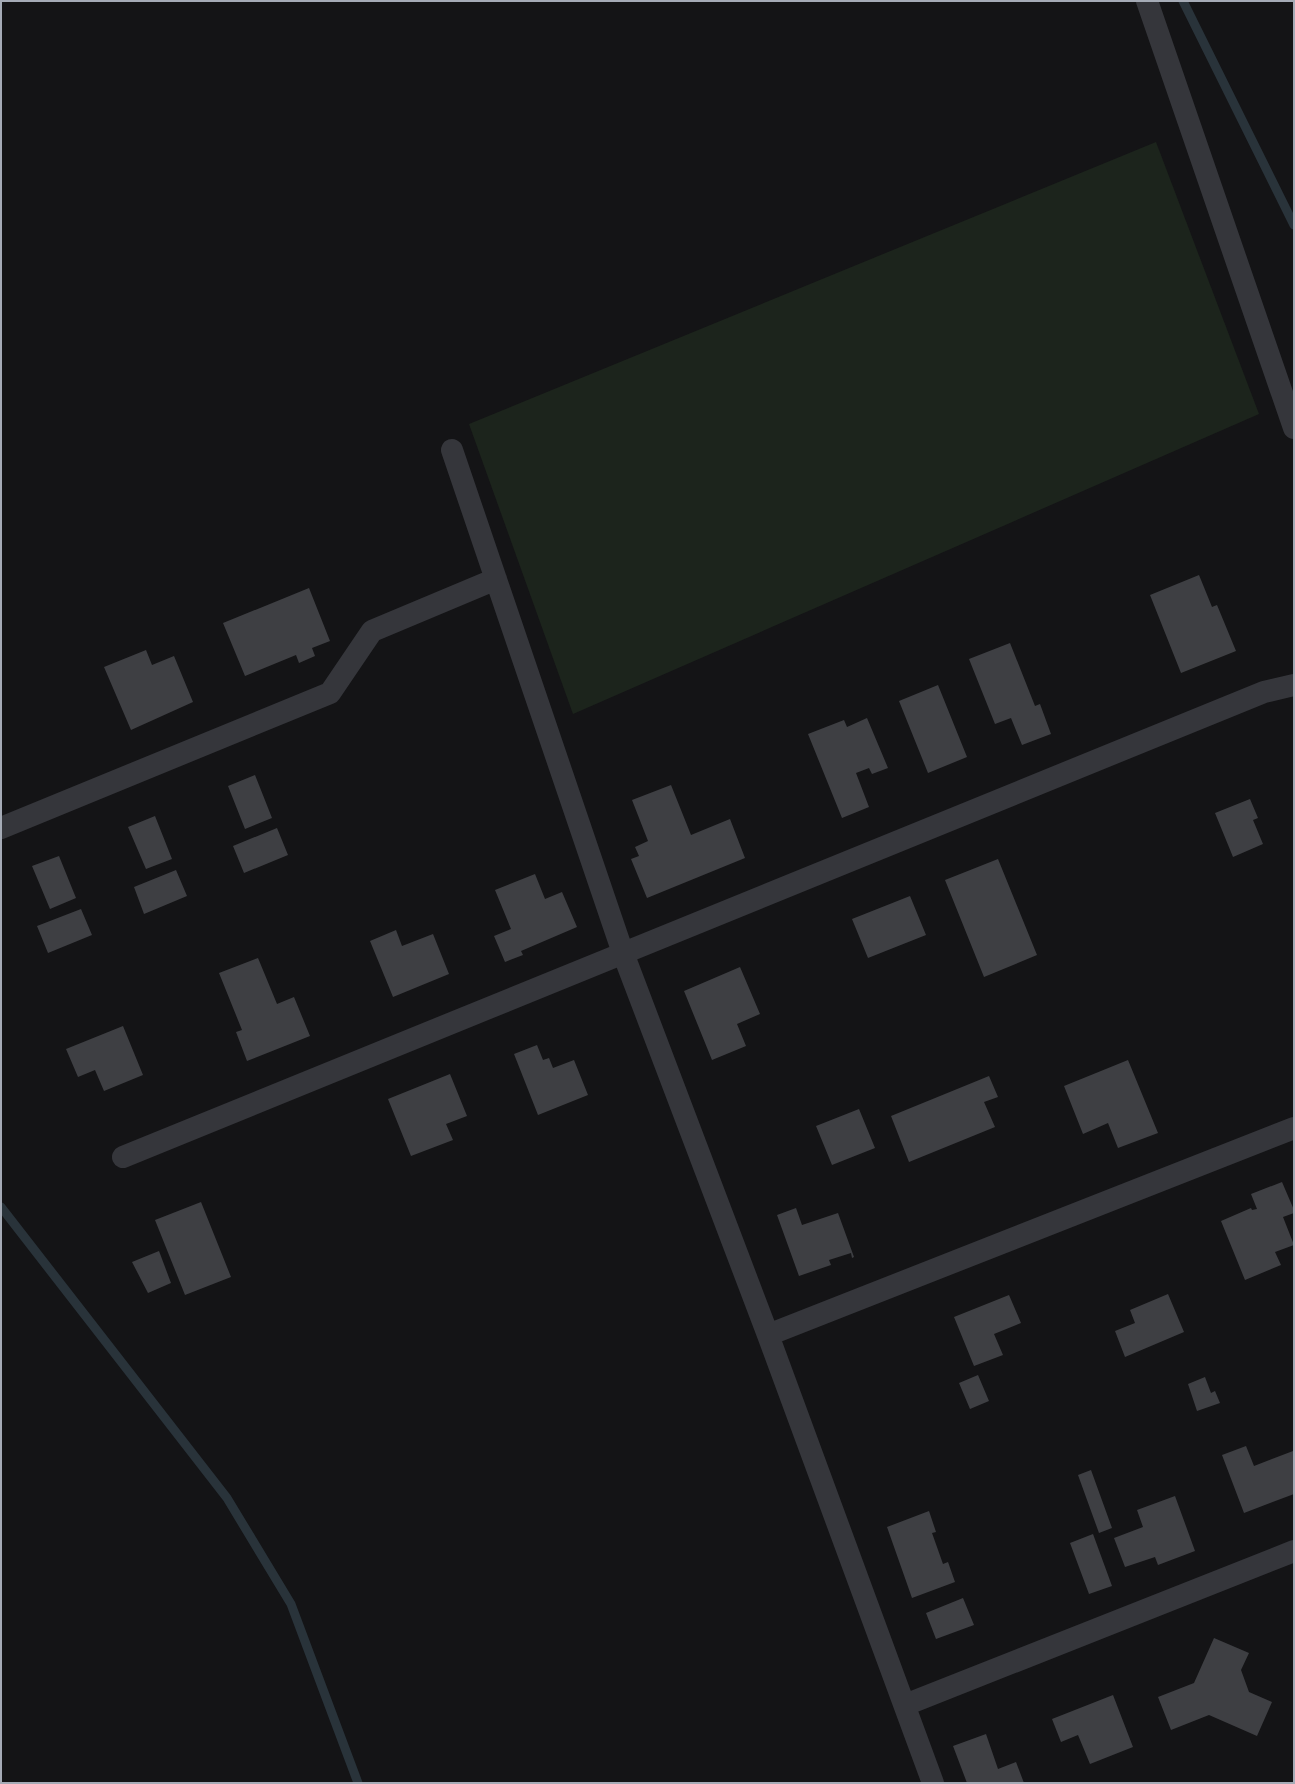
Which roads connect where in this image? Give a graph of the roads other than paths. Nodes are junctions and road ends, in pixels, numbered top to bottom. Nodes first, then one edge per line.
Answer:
1 (1147, 1) edge
2 (1294, 428) edge
3 (452, 450) dead end
4 (496, 579) junction
5 (1294, 685) edge
6 (1, 828) edge
7 (623, 953) junction
8 (1294, 1128) edge
9 (123, 1157) dead end
10 (768, 1335) junction
11 (1294, 1551) edge
12 (906, 1706) junction
13 (933, 1783) edge

1 - 2 street
3 - 4 street
4 - 6 street
4 - 7 street
5 - 7 street
7 - 9 street
7 - 10 street
8 - 10 street
10 - 12 street
11 - 12 street
12 - 13 street

